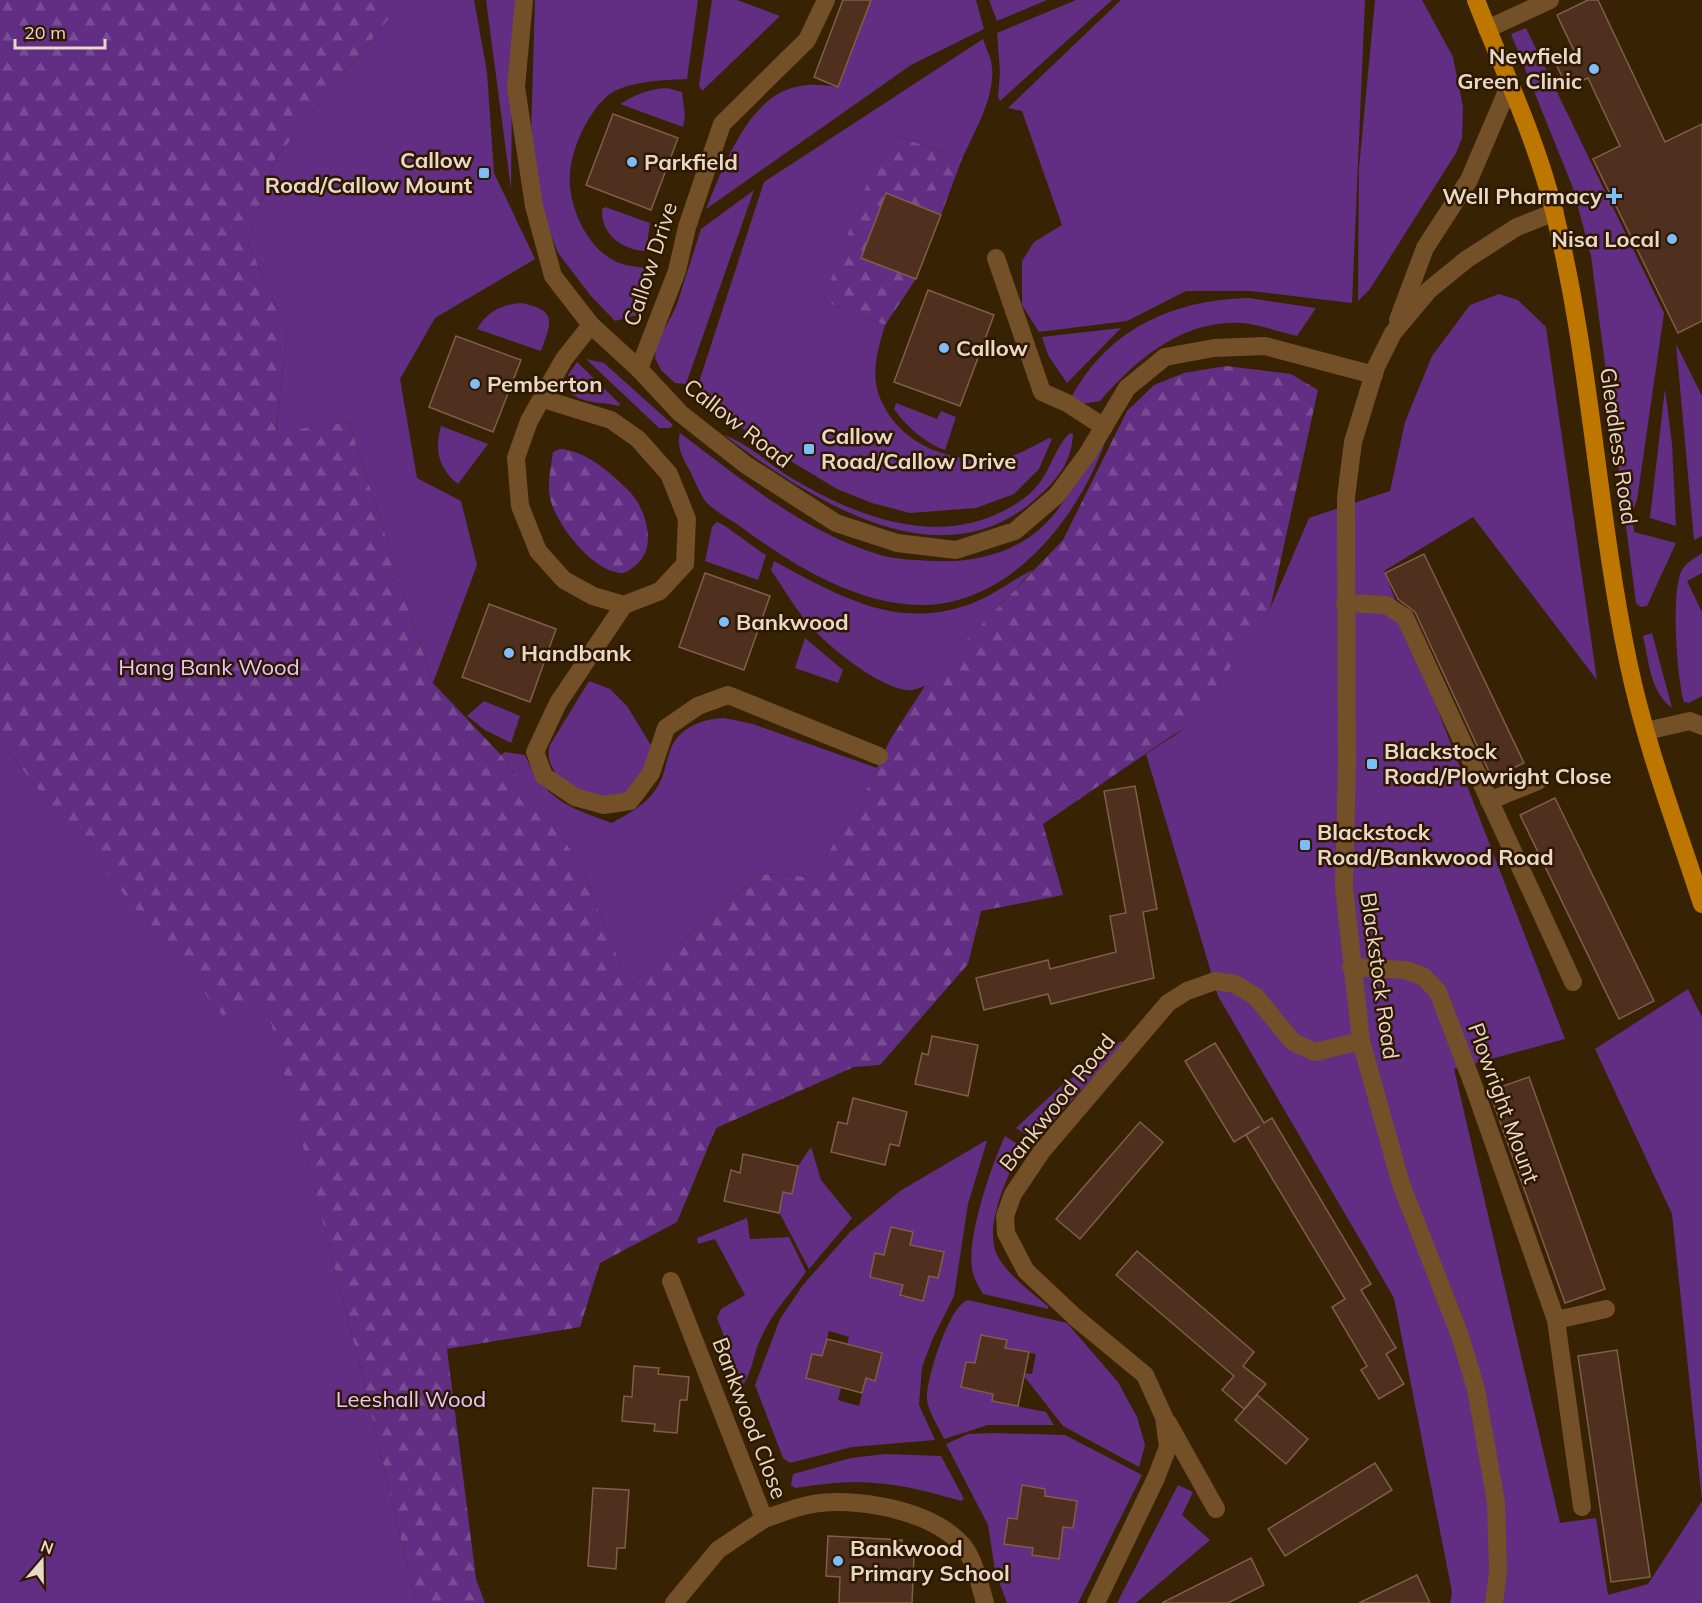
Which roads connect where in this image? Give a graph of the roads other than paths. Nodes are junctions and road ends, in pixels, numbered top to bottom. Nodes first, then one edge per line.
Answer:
1 (524, 0) edge
2 (826, 0) edge
3 (1476, 0) edge
4 (1550, 0) edge
5 (1487, 29) junction
6 (1510, 84) junction
7 (1555, 212) junction
8 (996, 258) dead end
9 (591, 326) junction
10 (1393, 333) junction
11 (639, 369) junction
12 (1374, 375) junction
13 (543, 399) junction
14 (1104, 427) junction
15 (1345, 603) junction
16 (624, 605) junction
17 (1702, 726) edge
18 (1646, 731) junction
19 (879, 756) dead end
20 (1538, 781) dead end
21 (1489, 801) junction
22 (1702, 904) edge
23 (1351, 967) junction
24 (1573, 982) dead end
25 (1361, 1041) junction
26 (670, 1281) dead end
27 (1606, 1309) dead end
28 (1556, 1320) junction
29 (1164, 1417) junction
30 (1582, 1507) dead end
31 (1216, 1509) dead end
32 (764, 1519) junction
33 (674, 1603) edge
34 (985, 1603) edge
35 (1096, 1603) edge
36 (1494, 1603) edge

1 - 9 street, Callow Road
2 - 11 street, Callow Drive
3 - 5 main road, Gleadless Road
4 - 5 street
5 - 6 main road, Gleadless Road
6 - 7 main road, Gleadless Road
6 - 10 street
7 - 10 street, Blackstock Road
7 - 18 main road, Gleadless Road
8 - 14 street
9 - 11 street, Callow Road
9 - 13 street
10 - 12 street, Blackstock Road
11 - 14 street, Callow Road
12 - 14 street, Callow Road
12 - 15 street, Blackstock Road
13 - 16 street
13 - 16 street
15 - 21 street
15 - 23 street, Blackstock Road
16 - 19 street
17 - 18 street
18 - 22 main road, Gleadless Road
20 - 21 street
21 - 24 street
23 - 25 street, Blackstock Road
23 - 28 street, Plowright Mount
25 - 29 street, Bankwood Road
25 - 36 street, Blackstock Road
26 - 32 street, Bankwood Close
27 - 28 street
28 - 30 street, Plowright Mount
29 - 31 street
29 - 35 street, Bankwood Road
32 - 33 street
32 - 34 street, Bankwood Close

